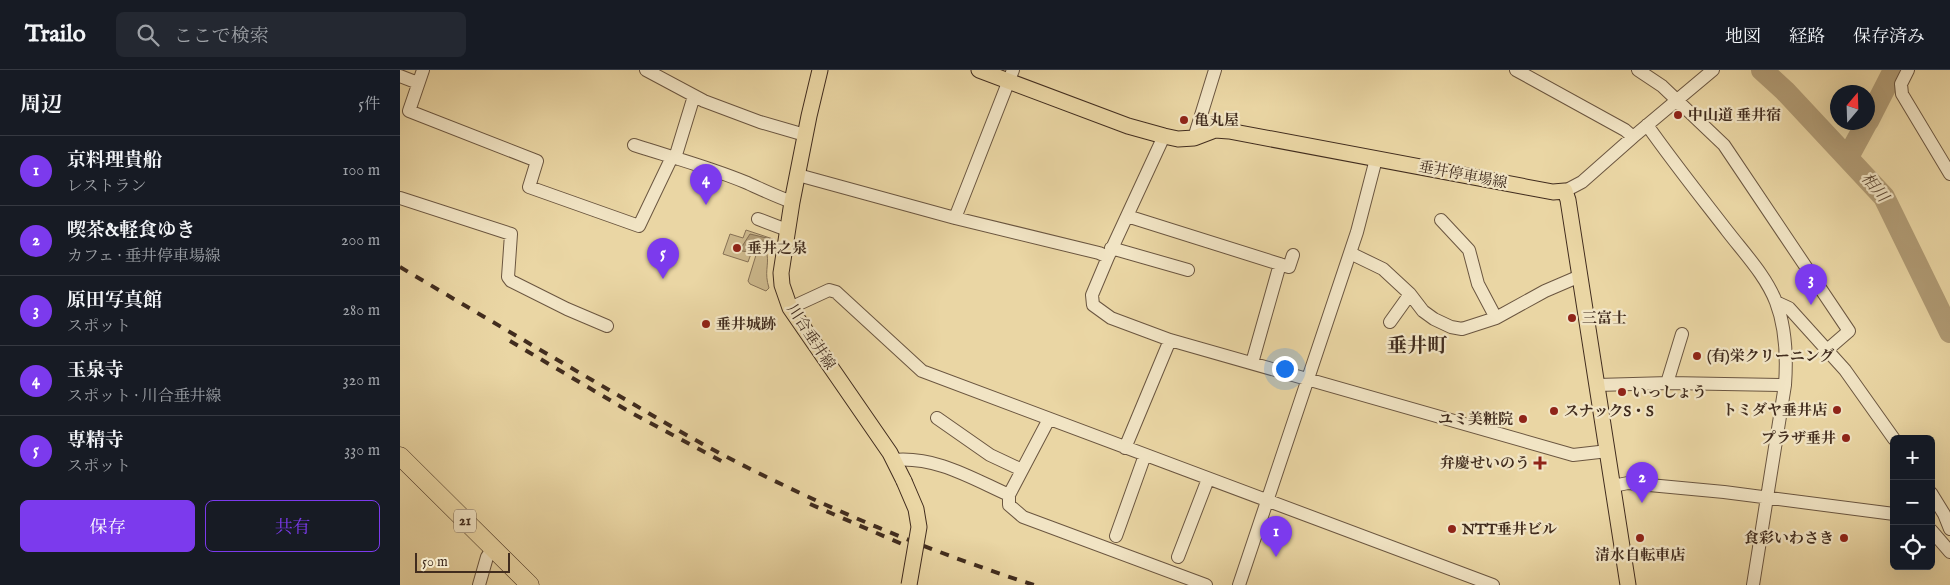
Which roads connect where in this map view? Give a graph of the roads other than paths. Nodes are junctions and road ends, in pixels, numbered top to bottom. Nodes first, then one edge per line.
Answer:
1 (423, 70) edge
2 (646, 70) edge
3 (820, 70) edge
4 (979, 70) edge
5 (1215, 70) edge
6 (1516, 70) edge
7 (1638, 70) edge
8 (1713, 70) edge
9 (1908, 70) edge
10 (400, 76) edge
11 (1011, 76) edge
12 (418, 83) junction
13 (694, 96) junction
14 (1681, 98) junction
15 (1647, 125) junction
16 (805, 134) junction
17 (1164, 136) junction
18 (1633, 136) junction
19 (1194, 138) junction
20 (634, 145) dead end
21 (675, 158) junction
22 (1376, 159) junction
23 (1950, 174) edge
24 (798, 175) junction
25 (1565, 191) junction
26 (400, 198) edge
27 (792, 202) junction
28 (1126, 216) junction
29 (954, 218) junction
30 (758, 219) dead end
31 (1441, 220) dead end
32 (788, 230) junction
33 (1110, 253) junction
34 (1350, 254) junction
35 (1293, 255) dead end
36 (1280, 264) junction
37 (1188, 270) dead end
38 (1580, 276) junction
39 (1410, 294) junction
40 (1776, 302) junction
41 (790, 308) junction
42 (1496, 318) junction
43 (1390, 322) dead end
44 (607, 326) dead end
45 (1682, 334) dead end
46 (1170, 340) junction
47 (1827, 350) junction
48 (1252, 363) junction
49 (1307, 379) junction
50 (1667, 383) junction
51 (1596, 385) junction
52 (1785, 385) junction
53 (936, 418) dead end
54 (1049, 419) junction
55 (1891, 435) edge
56 (1125, 448) junction
57 (1608, 451) junction
58 (1145, 455) junction
59 (400, 456) edge
60 (894, 460) junction
61 (1022, 470) junction
62 (1208, 479) junction
63 (1613, 486) junction
64 (1009, 495) junction
65 (1768, 499) junction
66 (1935, 499) edge
67 (1267, 501) junction
68 (1890, 514) edge
69 (1950, 529) edge
70 (1935, 535) edge
71 (1116, 536) dead end
72 (493, 548) junction
73 (1950, 552) edge
74 (1178, 556) dead end
75 (479, 585) edge
76 (530, 585) edge
77 (909, 585) edge
78 (1206, 585) edge
79 (1239, 585) edge
80 (1493, 585) edge
81 (1628, 585) edge
82 (1753, 585) edge

1 - 12 street
2 - 13 street
3 - 16 main road, 川合垂井線
4 - 11 main road, 垂井停車場線
5 - 19 street
6 - 18 street
7 - 14 street
8 - 14 street
9 - 23 street
10 - 12 street
11 - 17 main road, 垂井停車場線
11 - 29 street
12 - 21 street
13 - 16 street
13 - 21 street
14 - 15 street
14 - 47 street
15 - 18 street
15 - 40 street
16 - 24 main road, 川合垂井線
17 - 19 main road, 垂井停車場線
17 - 28 street
18 - 25 street
19 - 22 main road, 垂井停車場線
20 - 21 street
21 - 27 street
22 - 25 main road, 垂井停車場線
22 - 34 street
24 - 27 main road, 川合垂井線
24 - 29 street
25 - 38 main road
26 - 44 street
27 - 32 main road, 川合垂井線
28 - 33 street
28 - 36 street
29 - 33 street
30 - 32 street
31 - 42 street
32 - 41 main road, 川合垂井線
33 - 37 street
33 - 46 street
34 - 39 street
34 - 49 street
35 - 36 street
36 - 48 street
38 - 42 street
38 - 51 main road
39 - 42 street
39 - 43 street
40 - 47 street
40 - 52 street
41 - 54 street
41 - 60 main road, 川合垂井線
45 - 50 street
46 - 48 street
46 - 56 street
47 - 55 street
48 - 49 street
49 - 57 street
49 - 67 street
50 - 51 street
50 - 52 street
51 - 57 main road
52 - 65 street
53 - 61 street
54 - 56 street
54 - 61 street
56 - 58 street
57 - 63 main road
58 - 62 street
58 - 71 street
59 - 72 highway, 21
60 - 64 street
60 - 77 main road, 川合垂井線, bridge
61 - 64 street
62 - 67 street
62 - 74 street
63 - 65 street
63 - 81 main road
64 - 78 street
65 - 68 street
65 - 82 street
66 - 69 street
67 - 79 street
67 - 80 street
70 - 73 street
72 - 75 street
72 - 76 highway, 21

